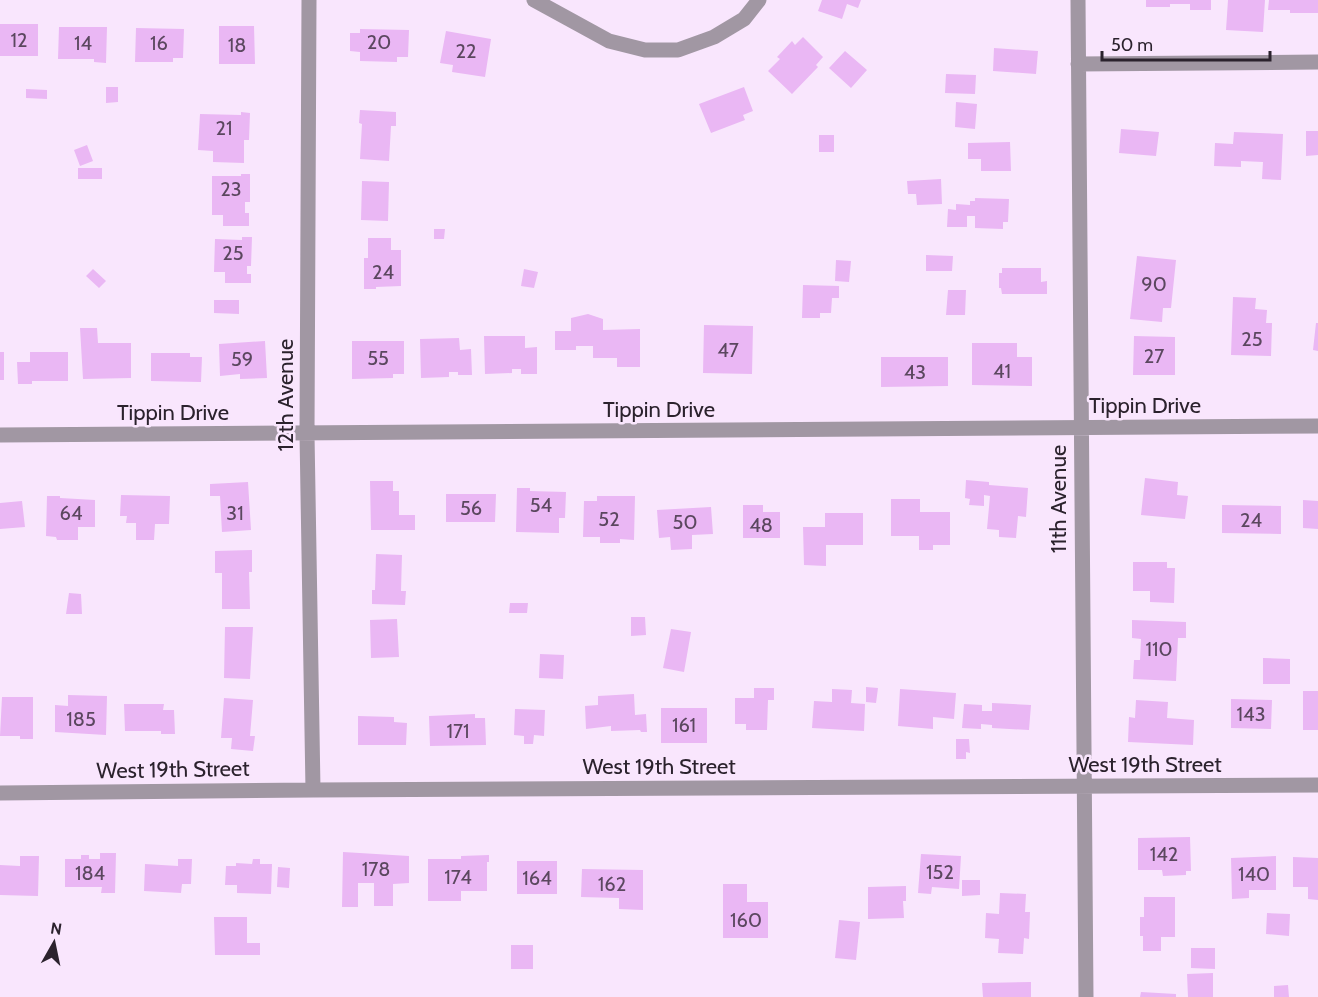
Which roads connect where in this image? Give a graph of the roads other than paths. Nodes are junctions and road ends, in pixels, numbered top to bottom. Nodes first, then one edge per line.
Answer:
1 (309, 0) edge
2 (534, 0) edge
3 (759, 0) edge
4 (1078, 0) edge
5 (1318, 62) edge
6 (1078, 64) junction
7 (1318, 426) edge
8 (1080, 428) junction
9 (308, 434) junction
10 (0, 435) edge
11 (1318, 785) edge
12 (1083, 787) junction
13 (313, 790) junction
14 (0, 794) edge
15 (1086, 997) edge

1 - 9 street, 12th Avenue
2 - 3 street
4 - 6 street, 11th Avenue
5 - 6 street
6 - 8 street, 11th Avenue
7 - 8 street, Tippin Drive
8 - 9 street, Tippin Drive
8 - 12 street, 11th Avenue
9 - 10 street, Tippin Drive
9 - 13 street, 12th Avenue
11 - 12 street, West 19th Street
12 - 13 street, West 19th Street
12 - 15 street, 11th Avenue
13 - 14 street, West 19th Street

